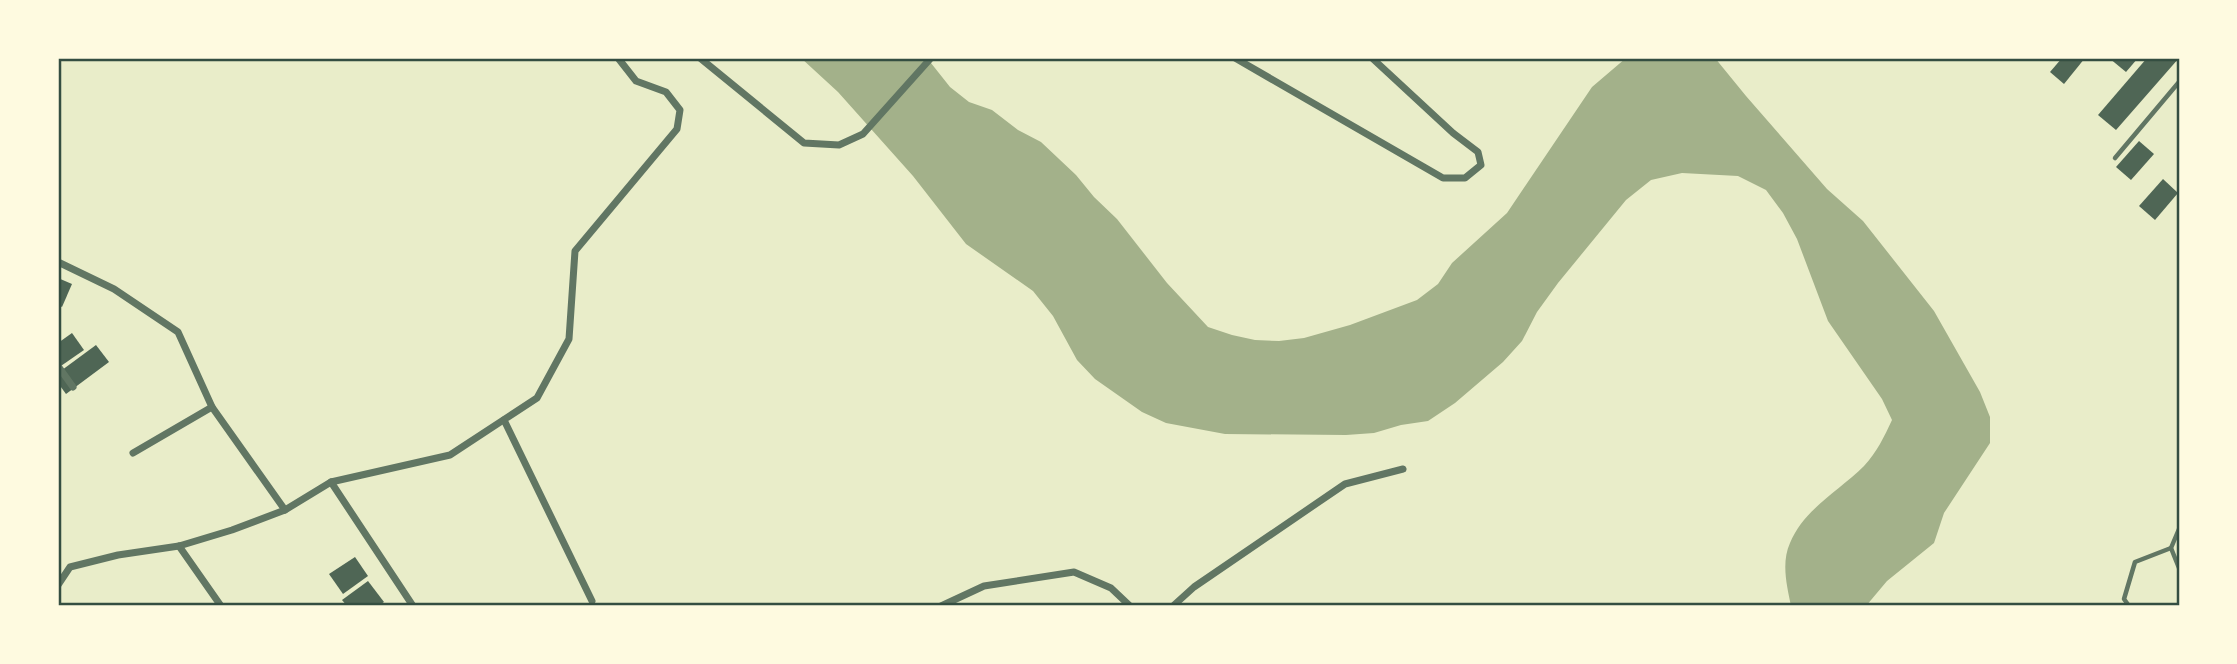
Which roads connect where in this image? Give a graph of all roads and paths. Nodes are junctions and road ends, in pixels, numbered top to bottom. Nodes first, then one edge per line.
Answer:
1 (618, 58) edge
2 (700, 58) edge
3 (931, 58) edge
4 (1235, 58) edge
5 (1372, 58) edge
6 (2179, 82) edge
7 (2115, 158) dead end
8 (58, 262) edge
9 (58, 366) edge
10 (73, 387) dead end
11 (212, 407) junction
12 (504, 419) junction
13 (133, 453) dead end
14 (1403, 469) dead end
15 (331, 482) junction
16 (285, 510) junction
17 (2179, 529) edge
18 (179, 546) junction
19 (2171, 548) junction
20 (2179, 568) edge
21 (58, 585) edge
22 (592, 601) dead end
23 (221, 606) edge
24 (413, 606) edge
25 (941, 606) edge
26 (1129, 606) edge
27 (1172, 606) edge
28 (2129, 606) edge

1 - 12 street
2 - 3 street
4 - 5 street
6 - 7 lane
8 - 11 street
9 - 10 street
11 - 13 street
11 - 16 street
12 - 15 street
12 - 22 street
14 - 27 street
15 - 16 street
15 - 24 street
16 - 18 street
17 - 19 lane
18 - 21 street
18 - 23 street
19 - 20 lane
19 - 28 lane
25 - 26 street

